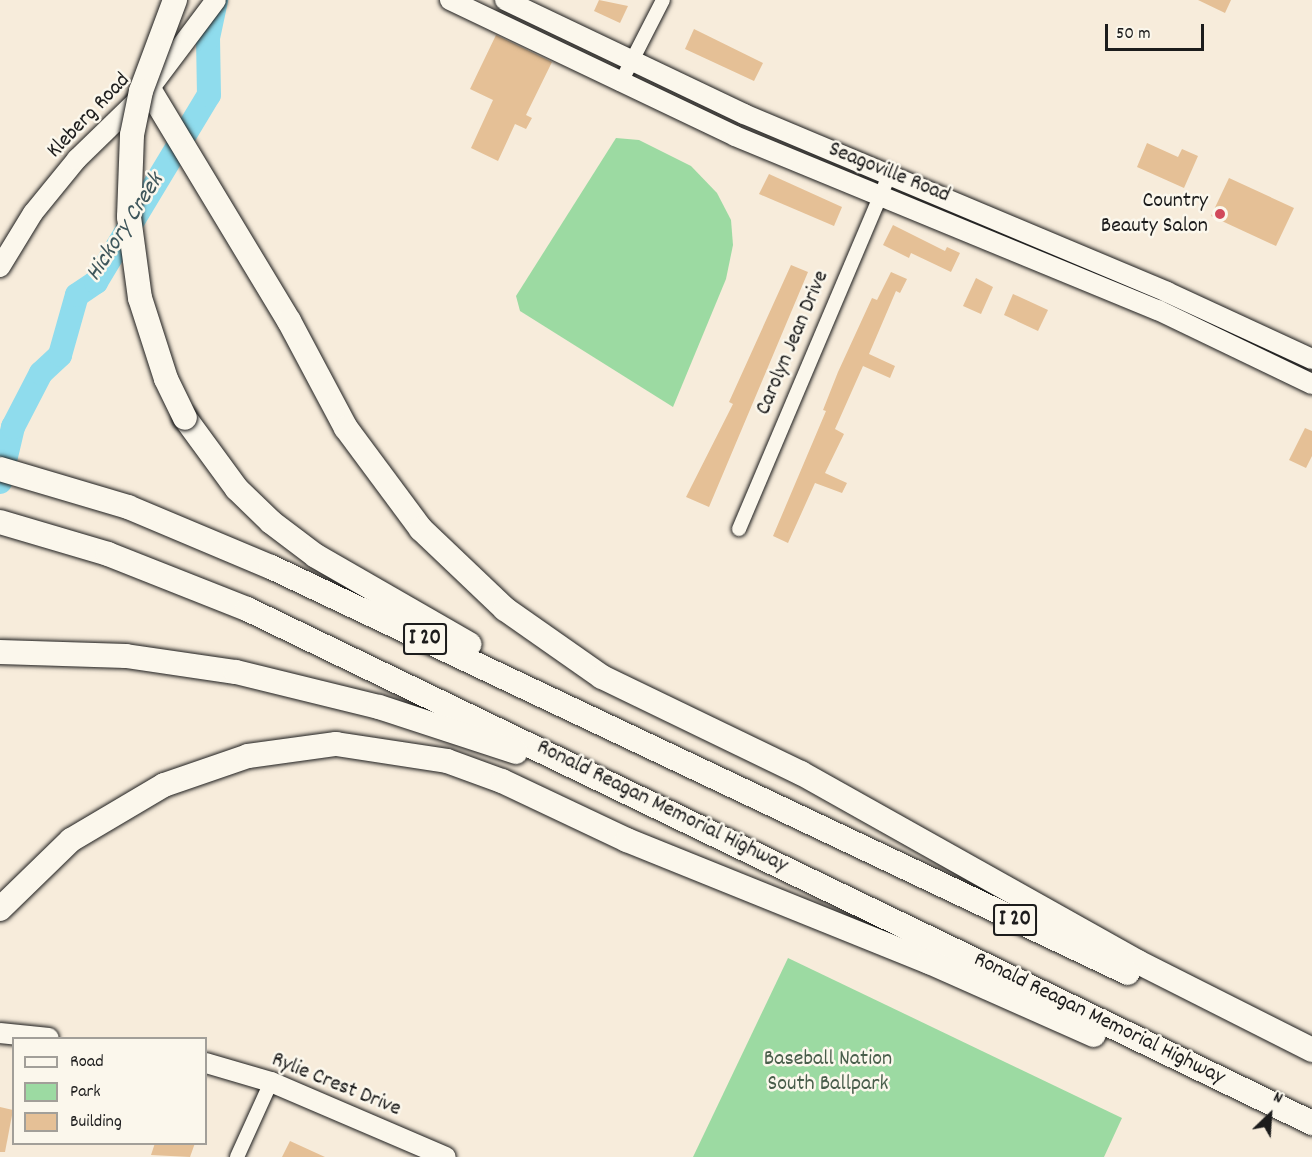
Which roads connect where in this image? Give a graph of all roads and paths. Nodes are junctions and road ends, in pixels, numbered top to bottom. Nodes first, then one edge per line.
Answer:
1 (175, 0) edge
2 (216, 0) edge
3 (450, 0) edge
4 (663, 0) edge
5 (511, 3) edge
6 (506, 28) junction
7 (631, 63) junction
8 (620, 84) junction
9 (149, 89) junction
10 (890, 175) junction
11 (881, 195) junction
12 (2, 264) edge
13 (1167, 291) junction
14 (1158, 310) junction
15 (1312, 359) edge
16 (1312, 384) edge
17 (0, 469) edge
18 (0, 522) edge
19 (739, 529) dead end
20 (0, 652) edge
21 (719, 780) junction
22 (816, 882) junction
23 (0, 909) edge
24 (0, 1033) edge
25 (39, 1037) edge
26 (1312, 1050) edge
27 (1312, 1057) edge
28 (207, 1063) edge
29 (271, 1082) junction
30 (1312, 1123) edge
31 (1312, 1133) edge
32 (237, 1157) edge
33 (446, 1157) edge

1 - 21 highway, bridge
2 - 9 main road, Kleberg Road
3 - 6 main road, Seagoville Road
4 - 7 street
5 - 6 main road
5 - 7 main road, Seagoville Road
6 - 8 main road, Seagoville Road
7 - 8 street
7 - 10 main road, Seagoville Road
8 - 11 main road, Seagoville Road
9 - 12 main road, Kleberg Road
9 - 26 highway
10 - 11 street, Carolyn Jean Drive
10 - 13 main road, Seagoville Road
11 - 14 main road, Seagoville Road
11 - 19 street, Carolyn Jean Drive
13 - 14 main road
13 - 15 main road, Seagoville Road
14 - 16 main road, Seagoville Road
17 - 21 highway, I 20
18 - 22 highway, Ronald Reagan Memorial Highway / I 20
20 - 22 highway
21 - 27 highway, I 20
22 - 30 highway, Ronald Reagan Memorial Highway / I 20
23 - 31 highway
24 - 25 main road
28 - 29 main road, Rylie Crest Drive
29 - 32 street
29 - 33 main road, Rylie Crest Drive

